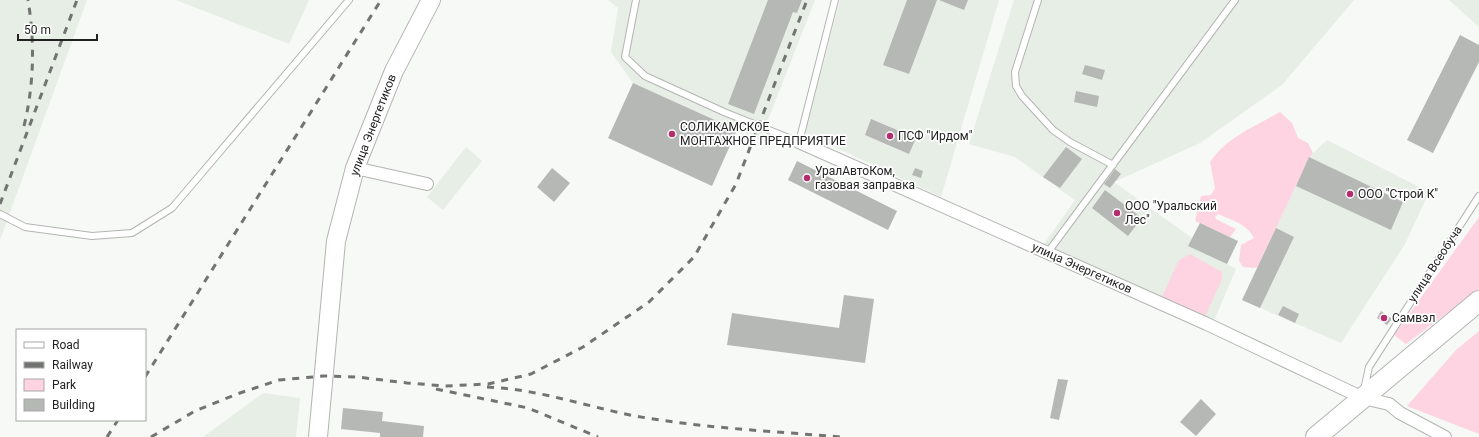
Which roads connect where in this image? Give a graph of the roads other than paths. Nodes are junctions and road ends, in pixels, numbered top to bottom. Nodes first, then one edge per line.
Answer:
1 (349, 0) edge
2 (431, 0) edge
3 (636, 0) edge
4 (835, 0) edge
5 (1038, 0) edge
6 (1236, 0) edge
7 (799, 142) junction
8 (1113, 165) junction
9 (354, 168) junction
10 (428, 184) dead end
11 (1479, 196) edge
12 (0, 214) edge
13 (1048, 252) junction
14 (1479, 301) edge
15 (1362, 398) junction
16 (318, 437) edge
17 (1316, 437) edge
18 (1445, 437) edge

1 - 12 lane
2 - 9 street, улица Энергетиков
3 - 7 lane
4 - 7 lane
5 - 8 lane
6 - 8 lane
7 - 13 street, улица Энергетиков
8 - 13 lane
9 - 10 street
9 - 16 street, улица Энергетиков
11 - 15 lane, улица Всеобуча
13 - 15 street, улица Энергетиков
14 - 15 main road
15 - 17 main road
15 - 18 street

